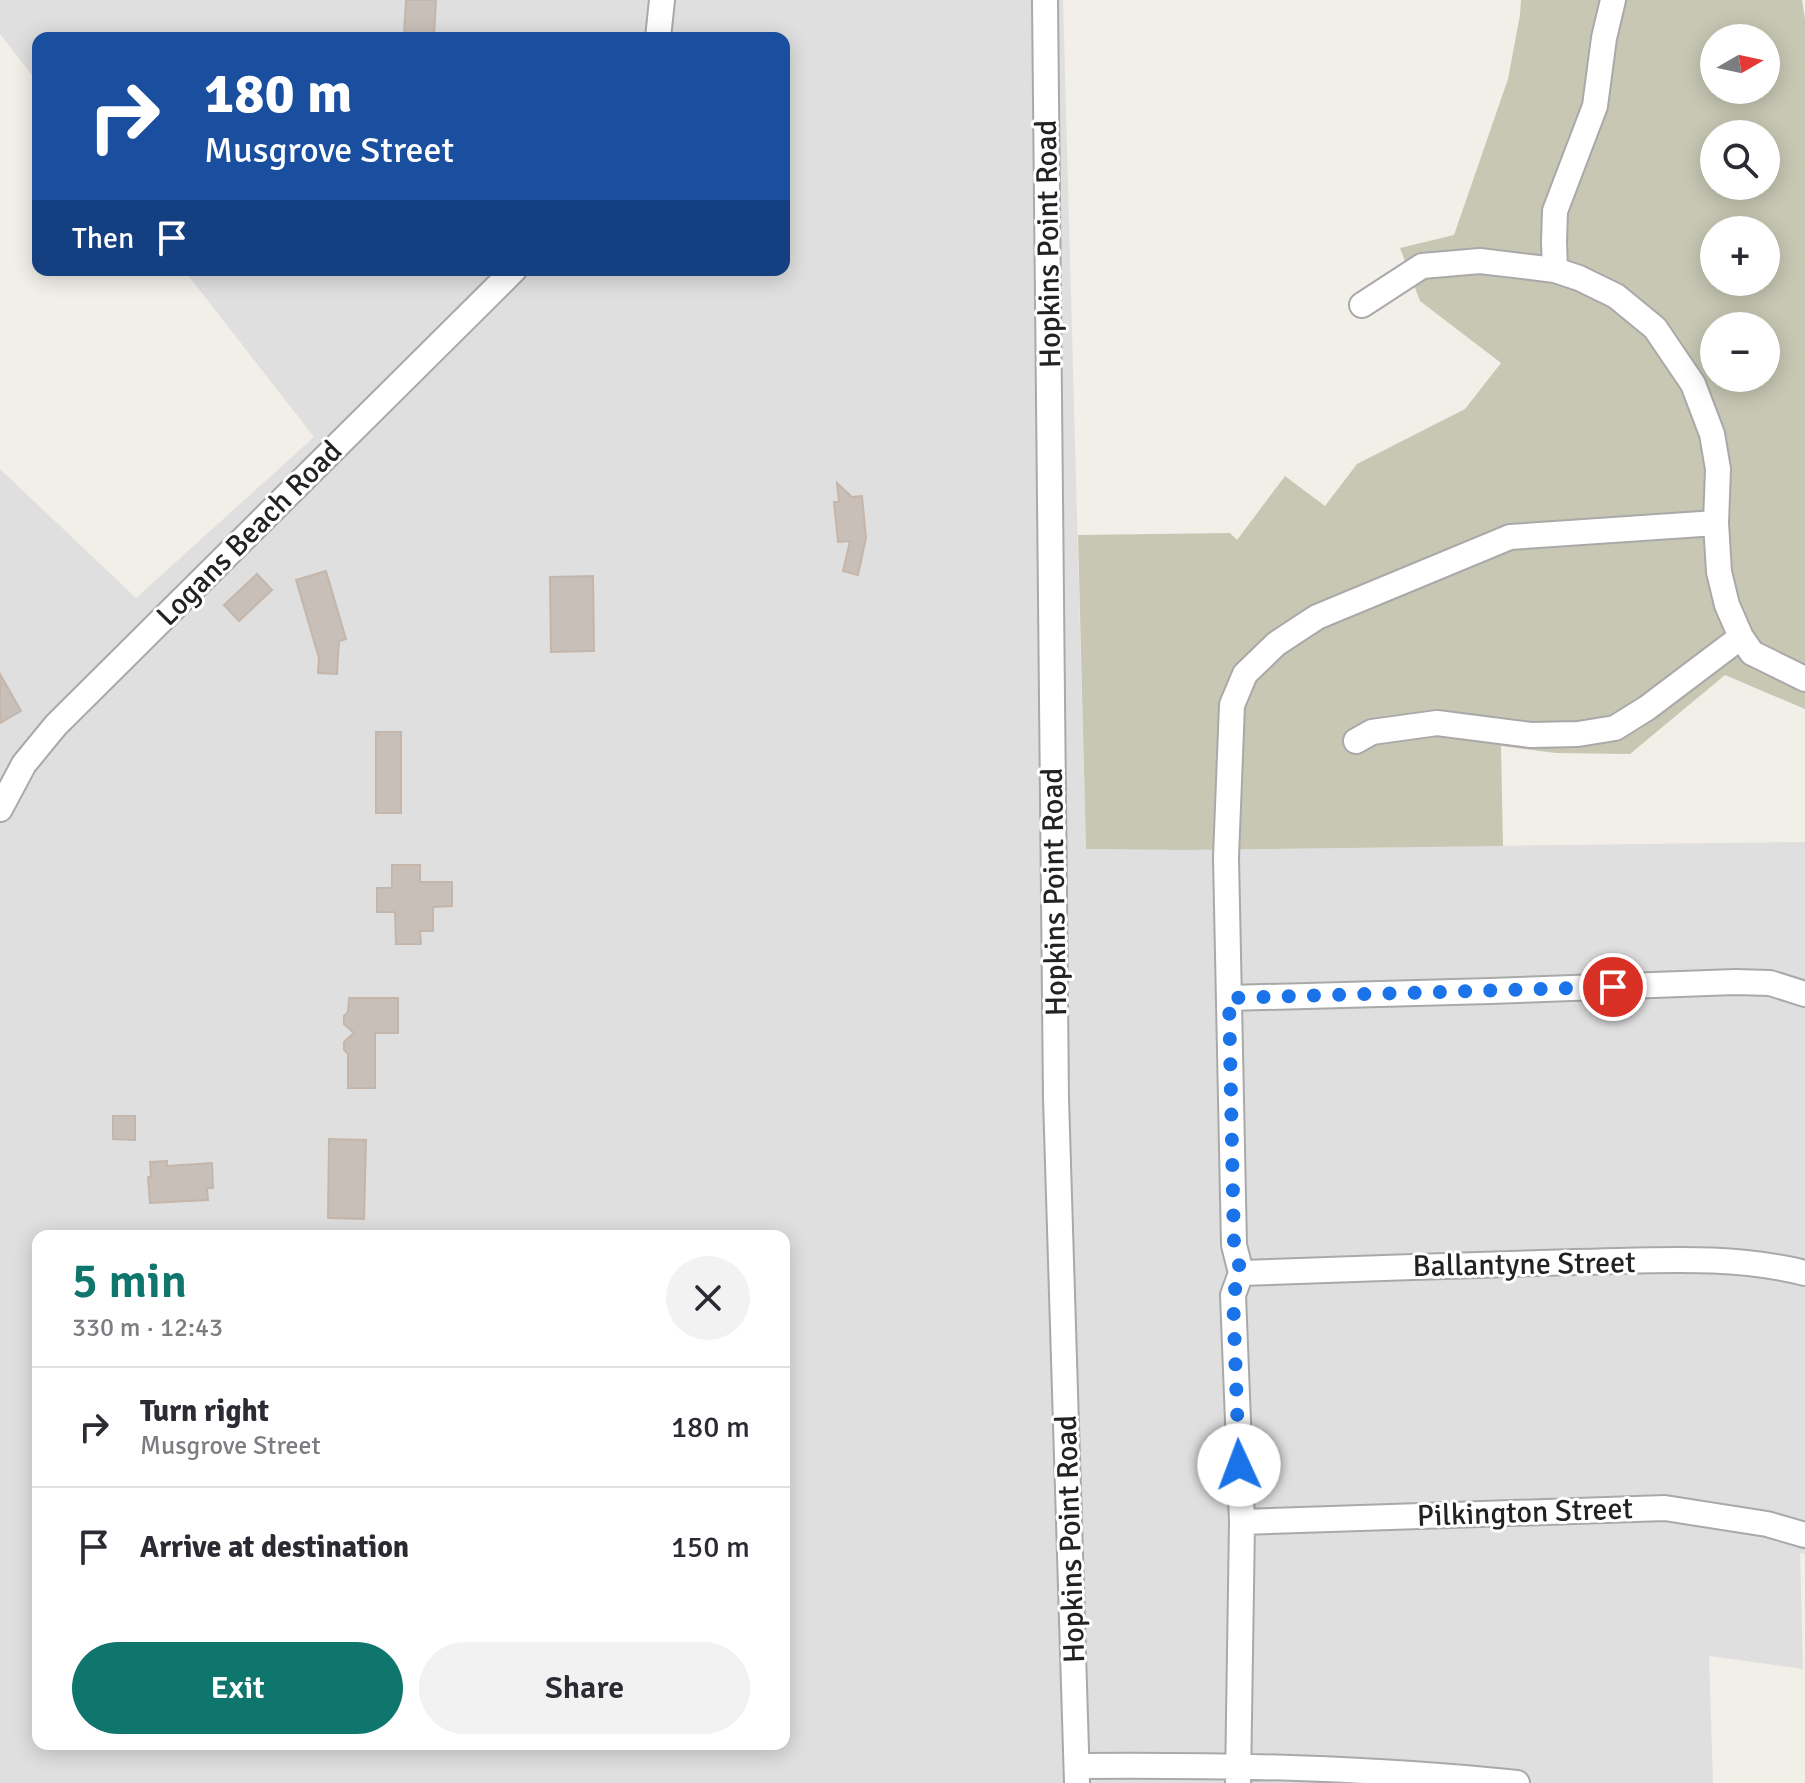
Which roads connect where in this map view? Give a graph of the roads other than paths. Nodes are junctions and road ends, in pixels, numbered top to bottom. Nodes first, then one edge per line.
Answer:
1 (662, 0) edge
2 (1045, 0) edge
3 (1613, 0) edge
4 (659, 32) edge
5 (1555, 270) junction
6 (508, 276) edge
7 (1362, 305) dead end
8 (1716, 523) junction
9 (1741, 637) junction
10 (1805, 679) edge
11 (1356, 741) dead end
12 (1, 806) edge
13 (1805, 994) edge
14 (1229, 998) junction
15 (1241, 1273) junction
16 (1805, 1273) edge
17 (1242, 1522) junction
18 (1805, 1535) edge
19 (1077, 1774) edge
20 (1238, 1774) edge
21 (1434, 1779) edge
22 (1517, 1783) edge

1 - 4 street
2 - 19 street, Hopkins Point Road
3 - 5 street
5 - 7 street
5 - 8 street
6 - 12 street, Logans Beach Road
8 - 9 street
8 - 14 street
9 - 10 street
9 - 11 street
13 - 14 street
14 - 15 street
15 - 16 street, Ballantyne Street
15 - 17 street
17 - 18 street, Pilkington Street
17 - 20 street
19 - 20 street
20 - 21 street
21 - 22 street

